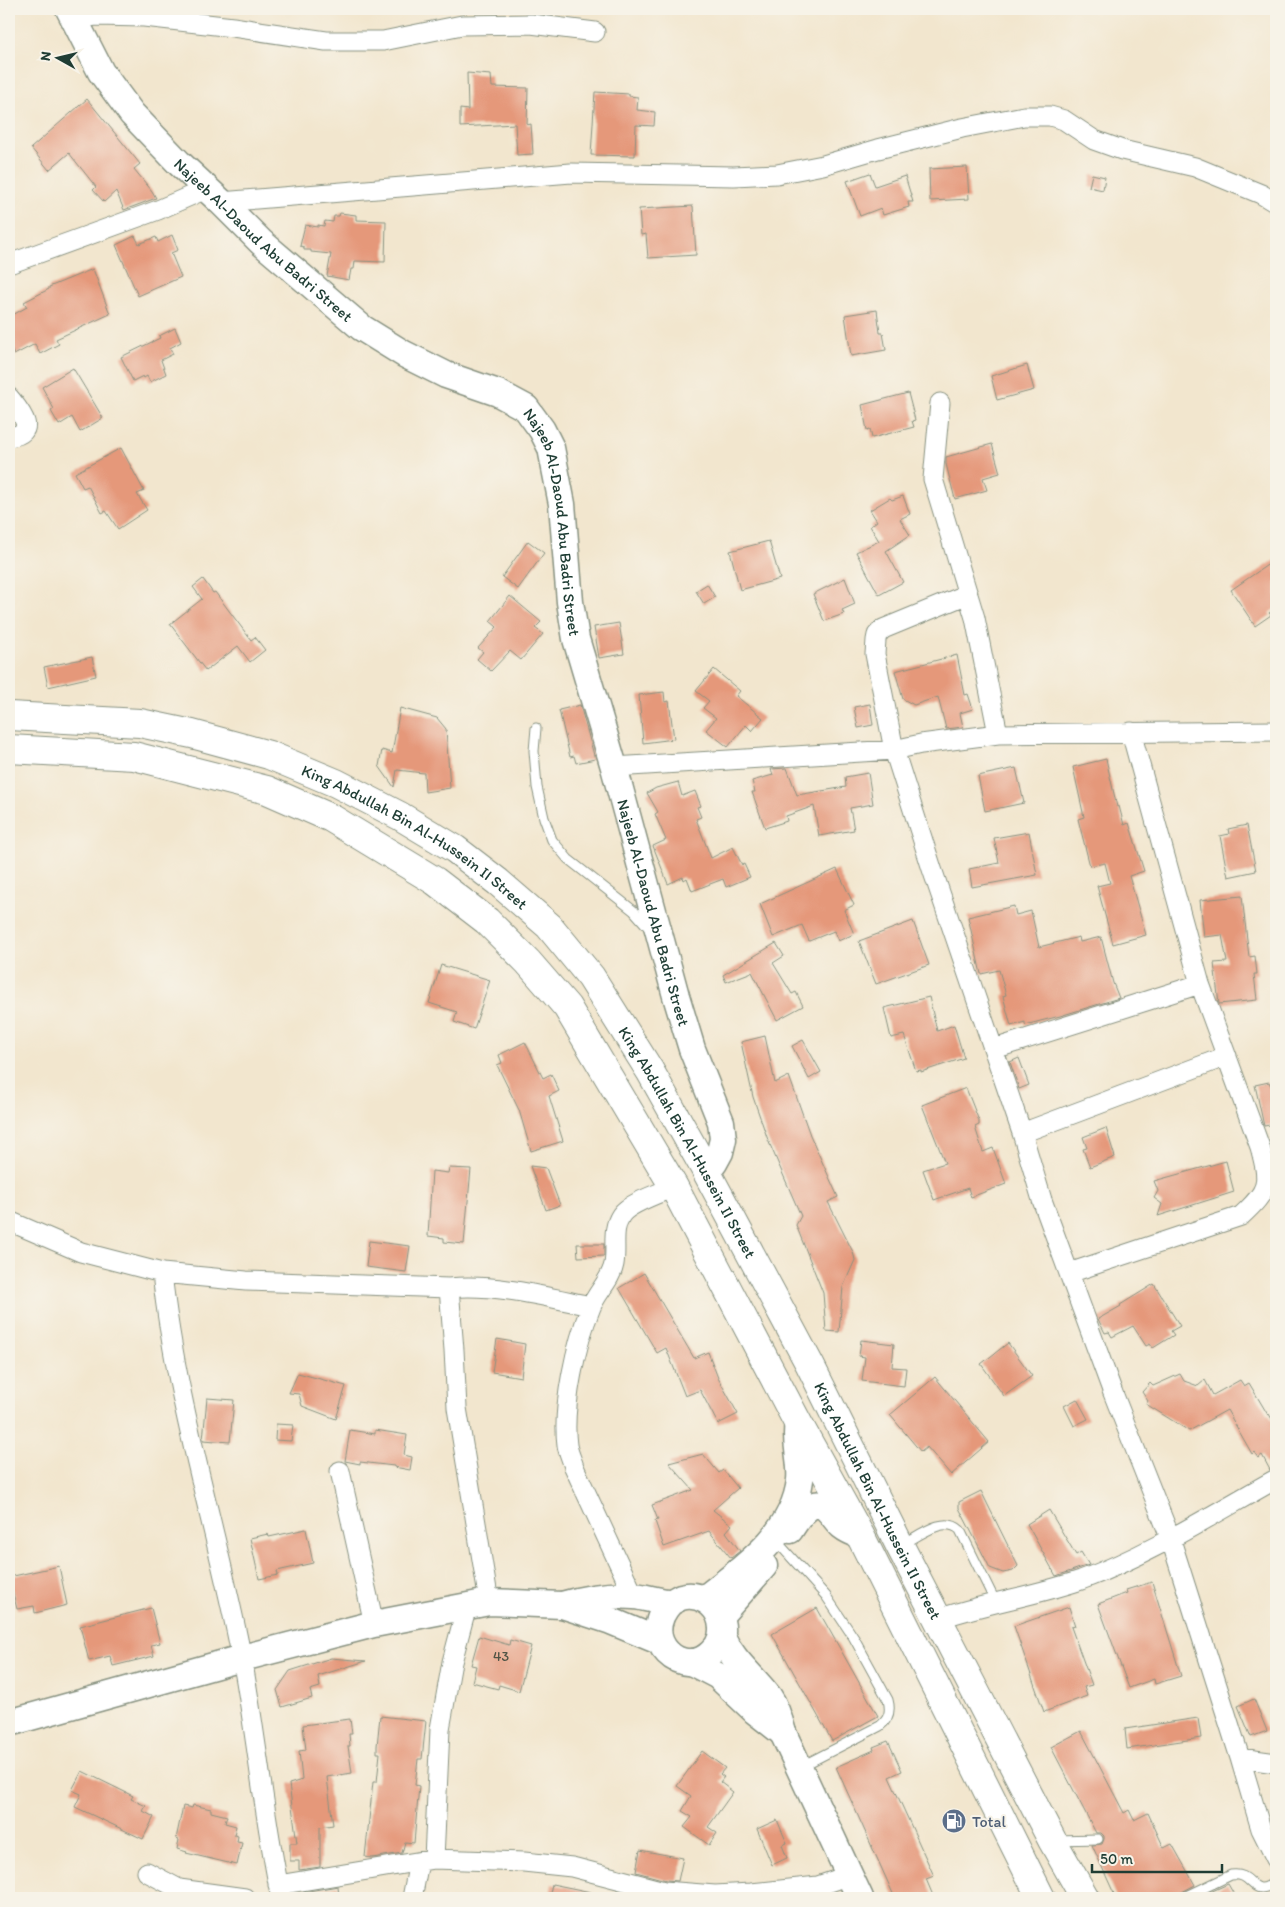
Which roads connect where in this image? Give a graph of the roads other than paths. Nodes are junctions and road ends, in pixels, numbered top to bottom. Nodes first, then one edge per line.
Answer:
1 (72, 14) edge
2 (595, 32) dead end
3 (214, 195) junction
4 (1276, 203) edge
5 (9, 264) edge
6 (9, 397) edge
7 (940, 403) dead end
8 (9, 437) edge
9 (968, 594) junction
10 (9, 716) edge
11 (536, 728) dead end
12 (1276, 731) edge
13 (1131, 732) junction
14 (998, 734) junction
15 (9, 749) edge
16 (894, 750) junction
17 (614, 767) junction
18 (663, 946) junction
19 (1200, 984) junction
20 (994, 1049) junction
21 (1227, 1056) junction
22 (1022, 1133) junction
23 (704, 1169) junction
24 (674, 1187) junction
25 (9, 1221) edge
26 (162, 1273) junction
27 (1069, 1273) junction
28 (449, 1288) junction
29 (591, 1306) junction
30 (798, 1423) junction
31 (340, 1471) dead end
32 (1276, 1479) edge
33 (860, 1535) junction
34 (1170, 1538) junction
35 (776, 1542) junction
36 (900, 1546) junction
37 (634, 1596) junction
38 (670, 1603) junction
39 (996, 1603) junction
40 (478, 1604) junction
41 (562, 1605) junction
42 (715, 1617) junction
43 (938, 1619) junction
44 (374, 1624) junction
45 (659, 1641) junction
46 (242, 1658) junction
47 (691, 1662) junction
48 (988, 1716) junction
49 (9, 1723) edge
50 (958, 1730) junction
51 (783, 1733) junction
52 (1240, 1758) junction
53 (1276, 1763) edge
54 (799, 1767) junction
55 (1098, 1839) dead end
56 (1052, 1840) junction
57 (1276, 1859) edge
58 (427, 1860) junction
59 (147, 1872) dead end
60 (850, 1875) junction
61 (1276, 1881) edge
62 (280, 1892) edge
63 (662, 1895) edge
64 (245, 1898) edge
65 (412, 1898) edge
66 (860, 1898) edge
67 (1041, 1898) edge
68 (1085, 1898) edge
69 (1183, 1898) edge

1 - 2 street
1 - 3 street, Najeeb Al-Daoud Abu Badri Street
3 - 4 street
3 - 5 street
3 - 17 street, Najeeb Al-Daoud Abu Badri Street
6 - 8 street
7 - 9 street
9 - 14 street
9 - 16 street
10 - 23 highway, King Abdullah Bin Al-Hussein II Street
11 - 18 lane
12 - 13 street
13 - 14 street
13 - 19 street
14 - 16 street
15 - 24 highway, King Abdullah Bin Al-Hussein II Street
16 - 17 street
16 - 20 street
17 - 18 street, Najeeb Al-Daoud Abu Badri Street
18 - 23 street, Najeeb Al-Daoud Abu Badri Street
19 - 20 street
19 - 21 street
20 - 22 street
21 - 22 street
21 - 27 street
22 - 27 street
23 - 36 highway, King Abdullah Bin Al-Hussein II Street
24 - 29 street
24 - 30 highway, King Abdullah Bin Al-Hussein II Street
25 - 26 street
26 - 28 street
26 - 46 street
27 - 34 street
28 - 29 street
28 - 40 street
29 - 37 street
30 - 33 highway, King Abdullah Bin Al-Hussein II Street
30 - 35 street
31 - 44 street
32 - 34 street
33 - 35 street
33 - 50 highway, King Abdullah Bin Al-Hussein II Street
34 - 39 street
34 - 52 street
35 - 42 street
35 - 54 lane
36 - 39 lane
36 - 43 highway, King Abdullah Bin Al-Hussein II Street
37 - 38 street
37 - 41 street
38 - 42 street
38 - 45 street
39 - 43 street
40 - 41 street
40 - 44 street
40 - 58 street
41 - 45 street
42 - 47 street
42 - 51 street
43 - 48 highway, King Abdullah Bin Al-Hussein II Street
44 - 46 street
45 - 47 street
46 - 49 street
46 - 62 street
47 - 51 street
48 - 50 highway
48 - 56 highway, King Abdullah Bin Al-Hussein II Street
50 - 67 highway, King Abdullah Bin Al-Hussein II Street
51 - 54 street
52 - 53 street
52 - 57 street
54 - 60 street
55 - 56 lane
56 - 68 highway, King Abdullah Bin Al-Hussein II Street
58 - 62 street
58 - 63 street
58 - 65 street
59 - 64 street
60 - 63 street
60 - 66 street
61 - 69 lane

